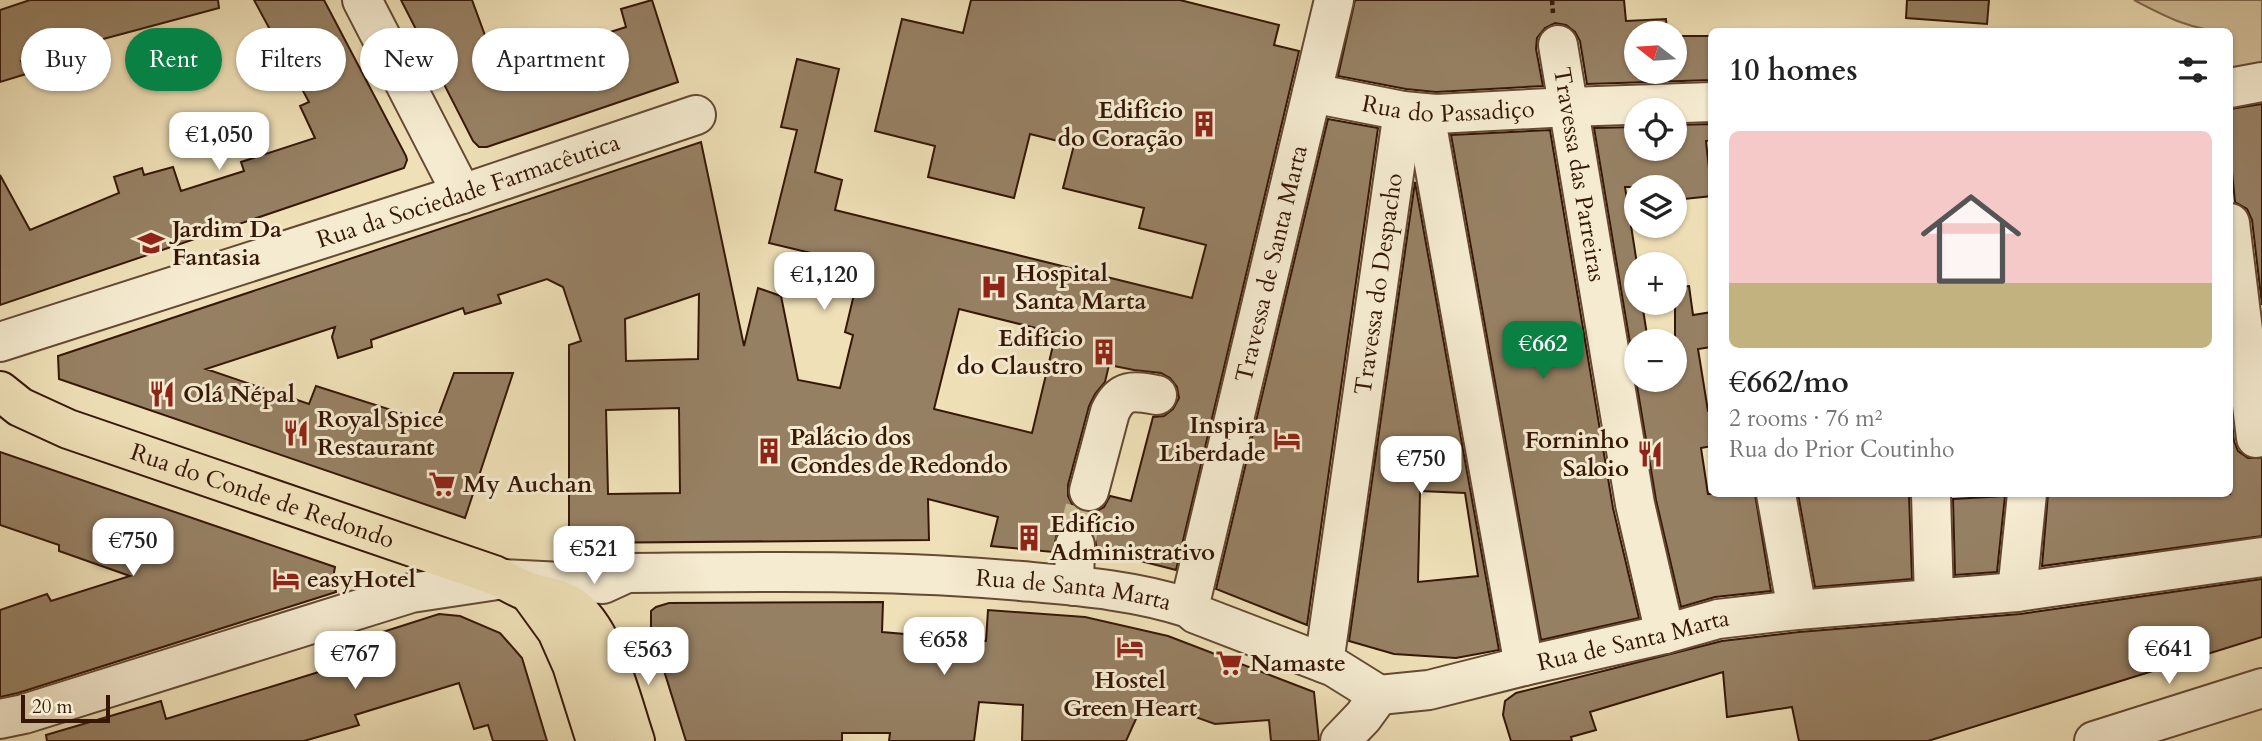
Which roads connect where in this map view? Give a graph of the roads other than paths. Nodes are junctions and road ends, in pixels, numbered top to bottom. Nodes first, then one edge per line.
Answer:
1 (362, 0) edge
2 (1334, 0) edge
3 (1558, 45) dead end
4 (2262, 82) edge
5 (2233, 87) edge
6 (1312, 93) junction
7 (1569, 107) junction
8 (1414, 112) junction
9 (1708, 112) edge
10 (696, 116) dead end
11 (462, 194) junction
12 (2233, 257) edge
13 (0, 342) edge
14 (0, 391) edge
15 (1157, 395) dead end
16 (2249, 439) edge
17 (1089, 491) tunnel mouth
18 (1777, 497) edge
19 (1931, 497) edge
20 (2027, 497) edge
21 (1075, 545) tunnel mouth
22 (2262, 557) edge
23 (516, 585) junction
24 (1074, 586) junction
25 (2017, 592) junction
26 (1934, 599) junction
27 (1189, 608) junction
28 (1797, 610) junction
29 (1665, 634) junction
30 (588, 658) junction
31 (1324, 663) junction
32 (1524, 666) junction
33 (2262, 688) edge
34 (1379, 695) junction
35 (0, 719) edge
36 (596, 741) edge
37 (635, 741) edge
38 (1340, 741) edge
39 (2094, 741) edge

1 - 11 street
2 - 6 street, Travessa de Santa Marta
3 - 7 street, Travessa das Parreiras
4 - 5 street
6 - 8 street, Rua do Passadiço
6 - 27 street, Travessa de Santa Marta
7 - 8 street, Rua do Passadiço
7 - 9 street, Rua do Passadiço
7 - 29 street, Travessa das Parreiras
8 - 31 street, Travessa do Despacho
8 - 32 street
10 - 11 street, Rua da Sociedade Farmacêutica
11 - 13 street, Rua da Sociedade Farmacêutica
12 - 16 street
14 - 23 main road, Rua do Conde de Redondo
15 - 17 street
18 - 28 street
19 - 26 street
20 - 25 street
21 - 24 street
22 - 25 street, Rua de Santa Marta
23 - 24 street, Rua de Santa Marta
23 - 30 main road
23 - 35 street, Rua de Santa Marta
24 - 27 street, Rua de Santa Marta
25 - 26 street, Rua de Santa Marta
26 - 28 street, Rua de Santa Marta
27 - 31 street, Rua de Santa Marta
28 - 29 street, Rua de Santa Marta
29 - 32 street, Rua de Santa Marta
30 - 36 main road
30 - 37 main road
31 - 34 street, Rua de Santa Marta
32 - 34 street, Rua de Santa Marta
33 - 39 street
34 - 38 street

